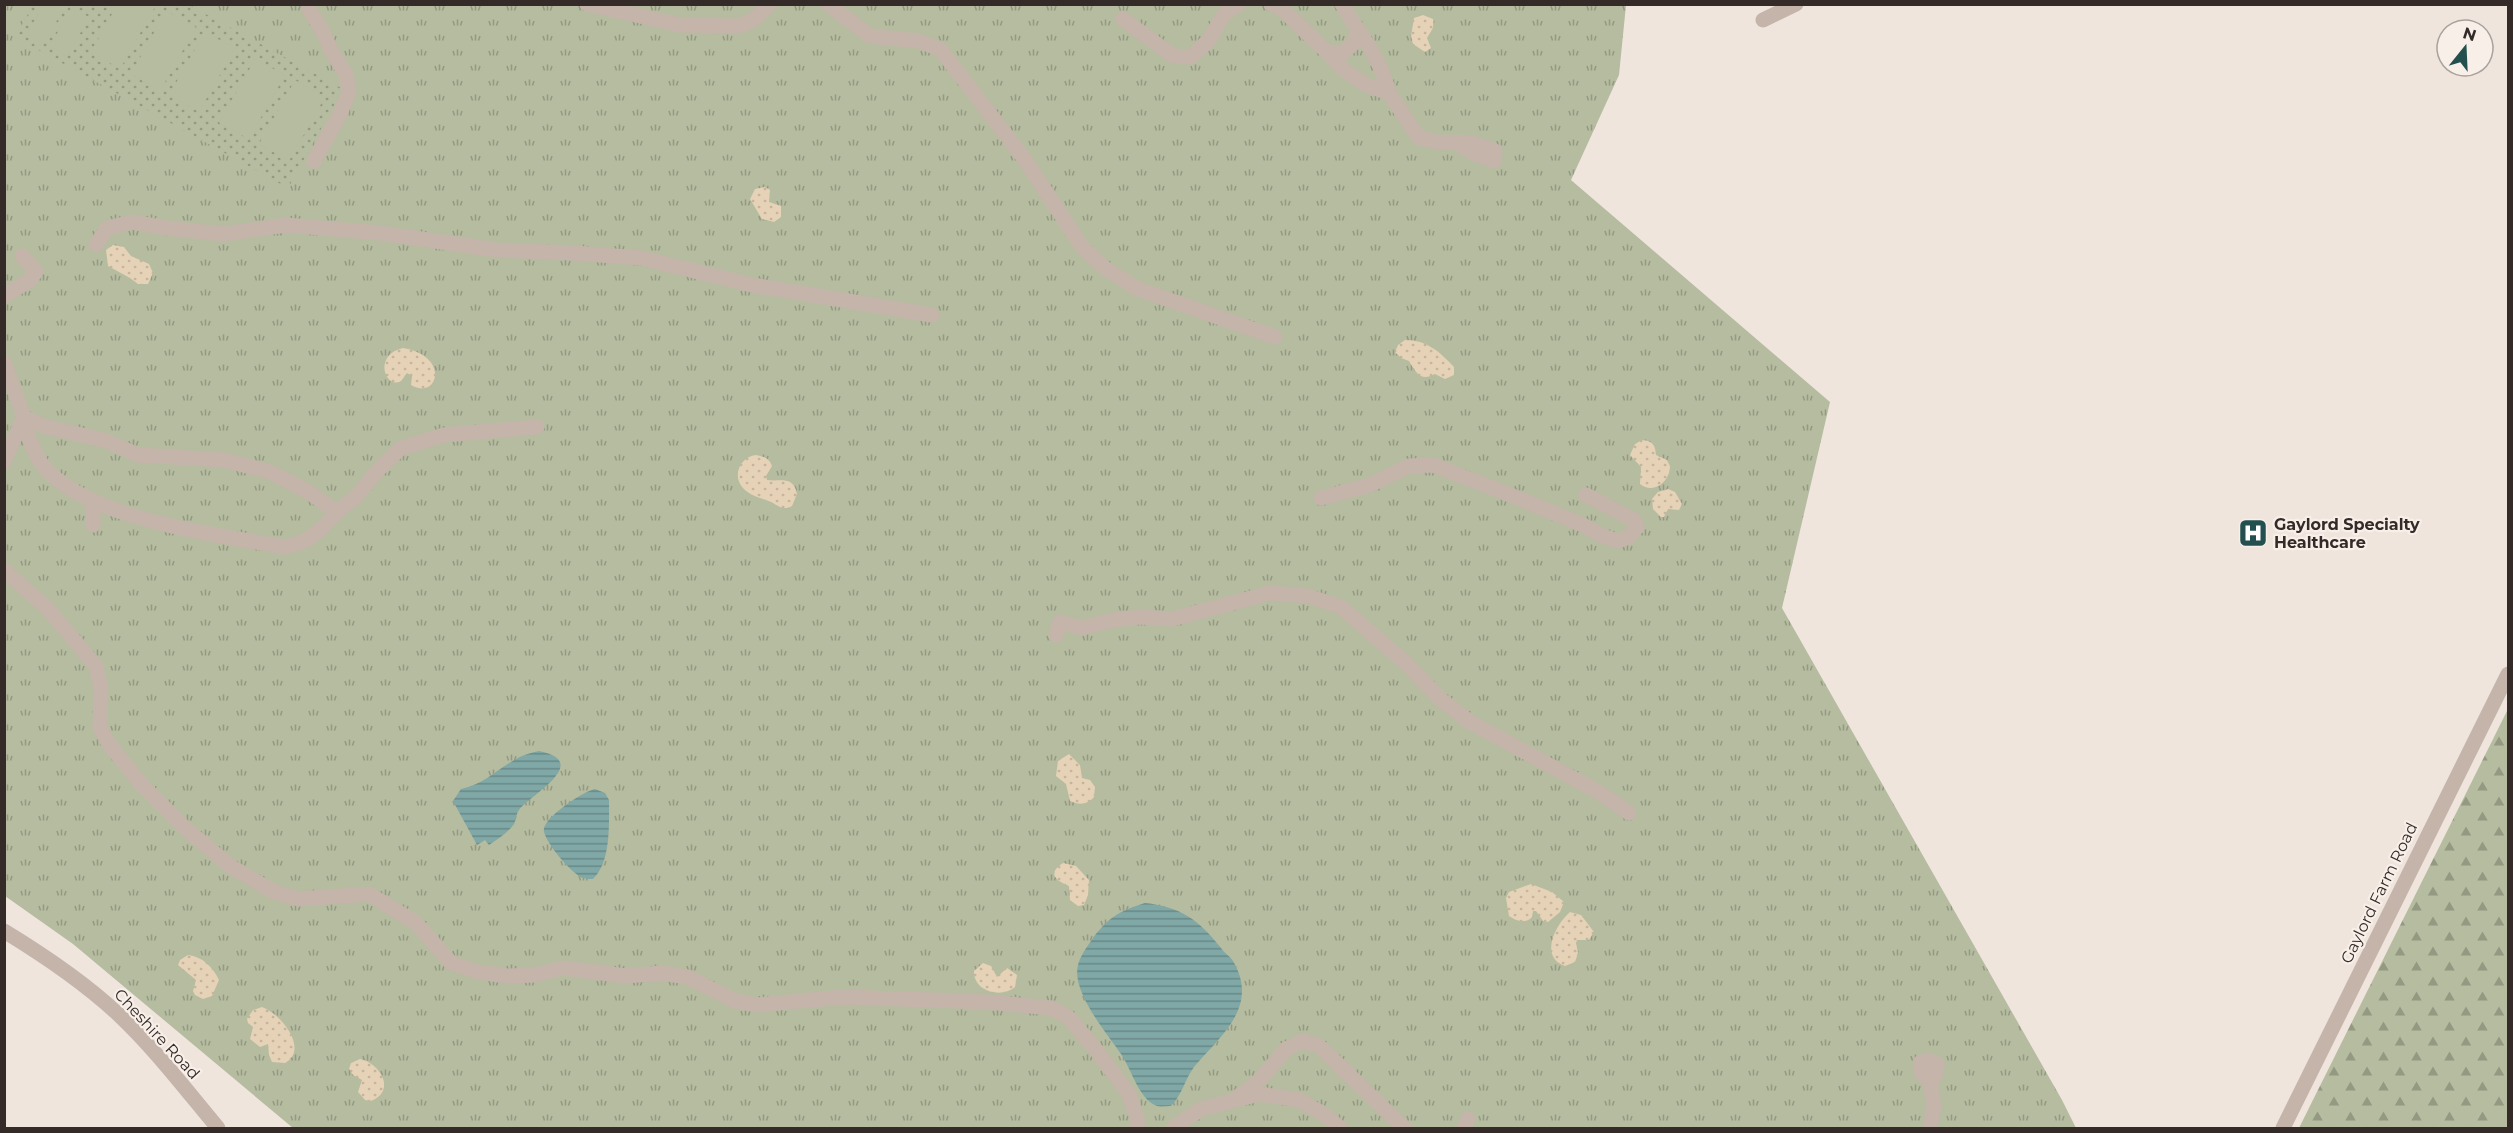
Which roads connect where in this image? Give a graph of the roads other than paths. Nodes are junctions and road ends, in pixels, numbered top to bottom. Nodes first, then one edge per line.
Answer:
1 (309, 4) edge
2 (587, 4) edge
3 (770, 4) edge
4 (828, 4) edge
5 (1239, 4) edge
6 (1271, 4) edge
7 (1342, 4) edge
8 (1796, 4) edge
9 (1123, 19) dead end
10 (1763, 20) dead end
11 (1358, 30) junction
12 (1328, 52) junction
13 (1389, 93) junction
14 (1455, 142) dead end
15 (314, 161) dead end
16 (96, 244) dead end
17 (22, 256) dead end
18 (4, 296) edge
19 (932, 315) dead end
20 (1275, 337) dead end
21 (4, 362) edge
22 (537, 427) dead end
23 (4, 462) edge
24 (1586, 495) dead end
25 (1321, 498) dead end
26 (93, 502) junction
27 (337, 512) junction
28 (93, 525) dead end
29 (4, 570) edge
30 (1056, 635) dead end
31 (2508, 674) edge
32 (1629, 813) dead end
33 (4, 931) edge
34 (1930, 1081) dead end
35 (1233, 1100) junction
36 (218, 1128) edge
37 (1137, 1128) edge
38 (1173, 1128) edge
39 (1340, 1128) edge
40 (1404, 1128) edge
41 (1930, 1128) edge
42 (2283, 1128) edge

1 - 15 street
2 - 3 street
4 - 20 street
5 - 9 street
6 - 12 street
7 - 11 street
8 - 10 street
11 - 12 street
11 - 13 street
12 - 13 street
13 - 14 street
16 - 19 street
17 - 18 street
21 - 27 street
22 - 27 street
23 - 26 street
24 - 25 street
26 - 27 street
26 - 28 street
29 - 37 street
30 - 32 street
31 - 42 street, Gaylord Farm Road
33 - 36 street, Cheshire Road
34 - 41 street
35 - 38 street
35 - 39 street
35 - 40 street

